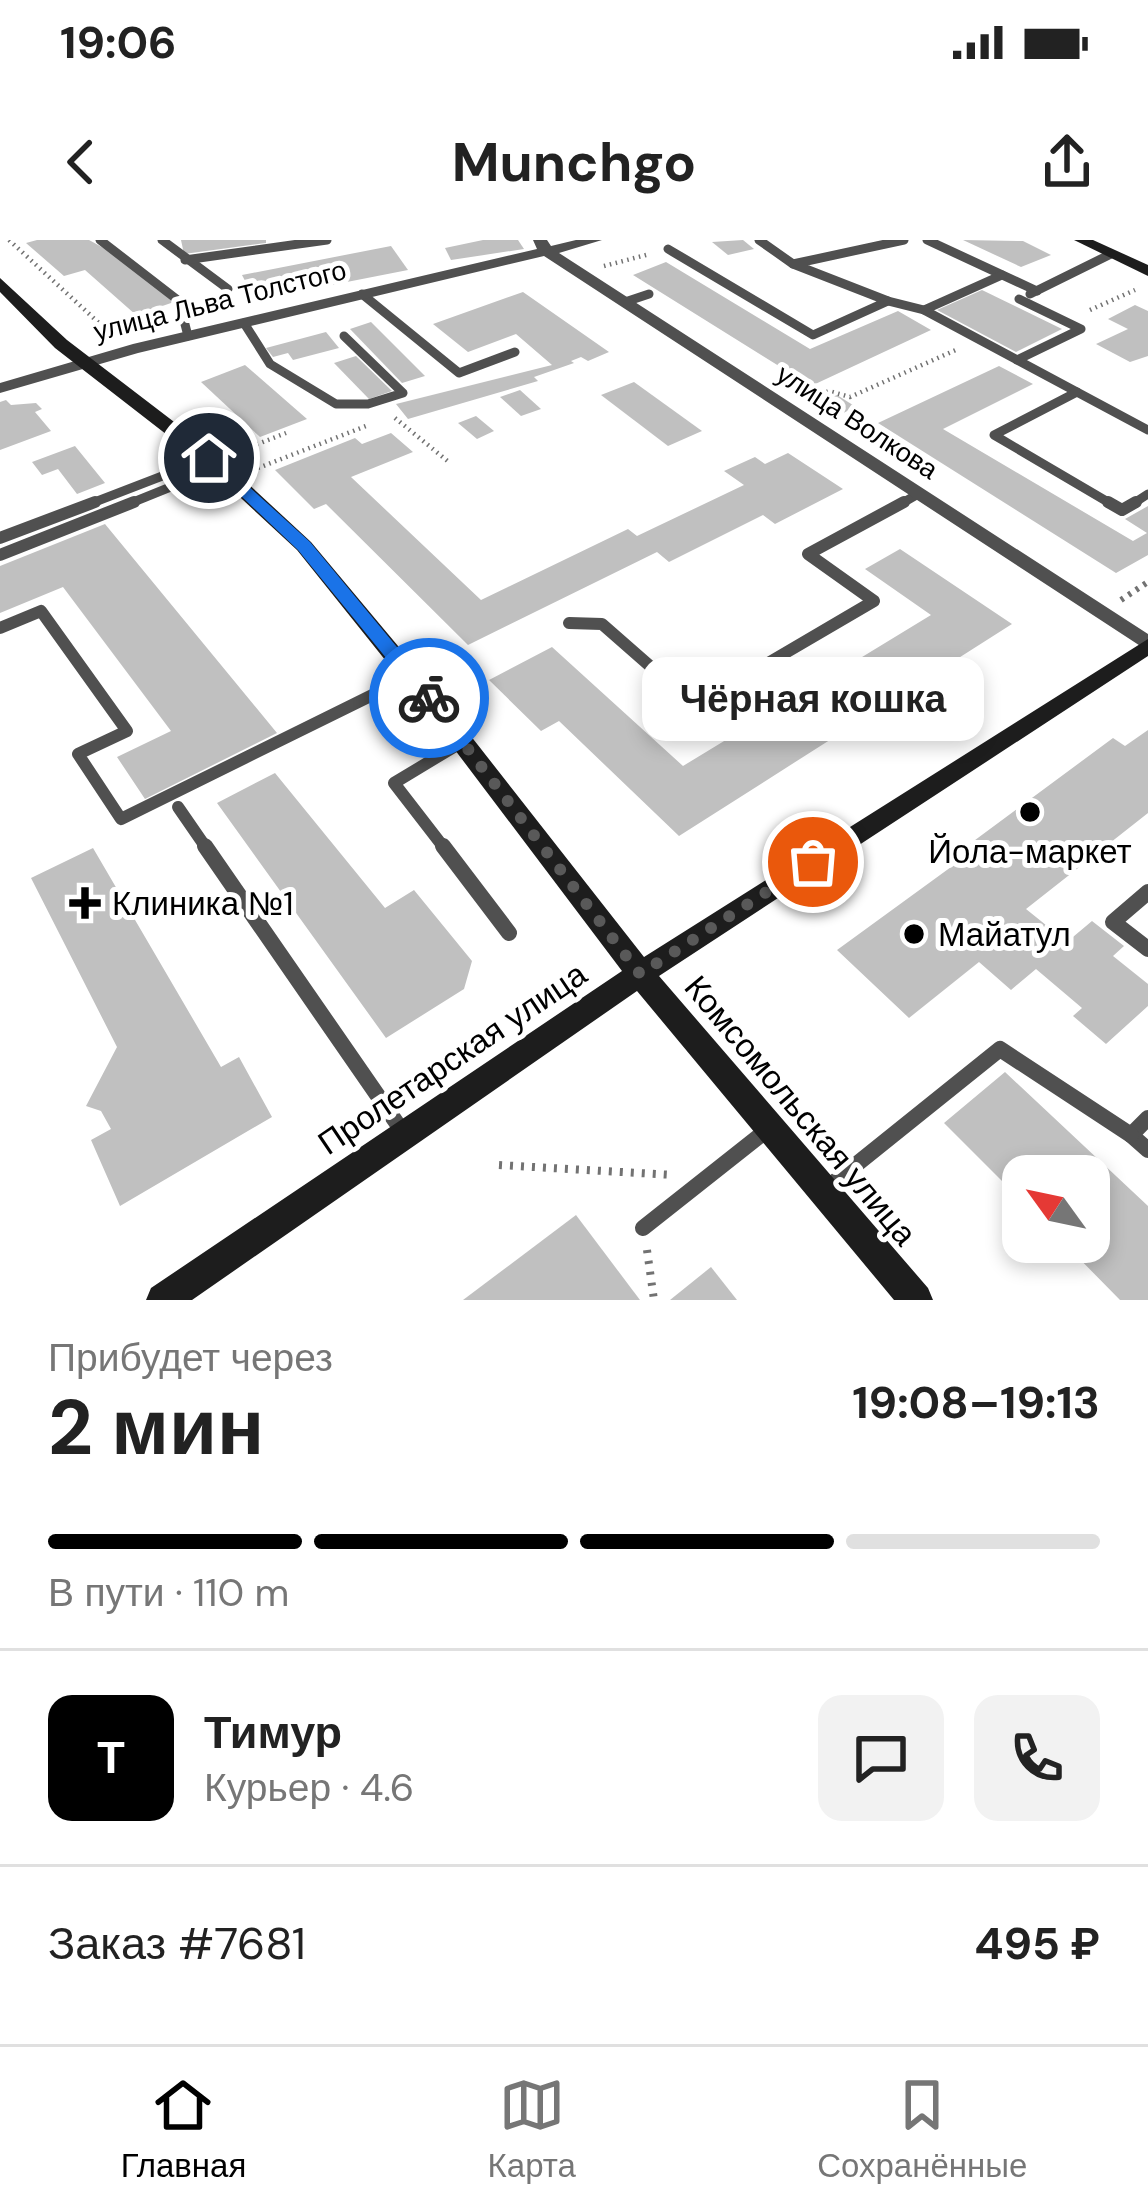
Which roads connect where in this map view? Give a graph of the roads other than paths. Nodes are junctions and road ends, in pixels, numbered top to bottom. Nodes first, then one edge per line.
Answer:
1 (100, 240) edge
2 (162, 240) edge
3 (326, 240) edge
4 (595, 240) edge
5 (759, 240) edge
6 (904, 240) edge
7 (927, 240) edge
8 (1081, 240) edge
9 (543, 245) edge
10 (668, 249) dead end
11 (1111, 254) junction
12 (185, 260) junction
13 (793, 264) junction
14 (1148, 271) edge
15 (1002, 275) junction
16 (0, 283) edge
17 (228, 290) dead end
18 (1036, 291) junction
19 (362, 294) junction
20 (649, 294) dead end
21 (888, 301) junction
22 (625, 302) junction
23 (924, 310) junction
24 (244, 323) junction
25 (188, 336) junction
26 (344, 336) dead end
27 (515, 352) dead end
28 (1017, 360) junction
29 (84, 363) junction
30 (0, 388) edge
31 (1077, 392) junction
32 (1148, 430) edge
33 (215, 463) junction
34 (918, 494) junction
35 (1148, 494) edge
36 (0, 538) edge
37 (0, 554) edge
38 (569, 622) dead end
39 (0, 628) edge
40 (1148, 645) edge
41 (411, 676) junction
42 (462, 742) junction
43 (178, 807) dead end
44 (1148, 892) edge
45 (509, 932) dead end
46 (1148, 949) edge
47 (640, 974) junction
48 (1148, 1118) edge
49 (767, 1130) junction
50 (405, 1135) junction
51 (1130, 1135) junction
52 (1148, 1150) edge
53 (820, 1194) junction
54 (644, 1228) road end
55 (163, 1300) edge
56 (916, 1300) edge

1 - 25 lane
2 - 12 lane
3 - 12 lane
4 - 9 street, улица Льва Толстого
5 - 13 lane
6 - 13 lane
7 - 15 lane
8 - 11 main road
9 - 19 street, улица Льва Толстого
9 - 22 street, улица Волкова
10 - 21 lane
11 - 14 main road
11 - 18 lane
12 - 17 lane
13 - 21 lane
15 - 18 lane
15 - 23 lane
16 - 29 main road, Комсомольская улица
18 - 28 lane
19 - 24 street, улица Льва Толстого
19 - 27 lane
20 - 22 lane
21 - 23 lane
22 - 34 street, улица Волкова
23 - 28 lane
24 - 25 street, улица Льва Толстого
24 - 26 lane
25 - 29 street, улица Льва Толстого
28 - 31 lane
29 - 30 street, улица Льва Толстого
29 - 33 main road, Комсомольская улица
31 - 32 lane
31 - 35 lane
33 - 36 lane
33 - 37 lane
33 - 41 main road, Комсомольская улица
34 - 38 lane
34 - 40 street, улица Волкова
39 - 41 lane
40 - 47 main road, Пролетарская улица
41 - 42 main road, Комсомольская улица
42 - 45 lane
42 - 47 main road, Комсомольская улица
43 - 50 lane
44 - 46 lane
47 - 49 main road, Комсомольская улица
47 - 50 main road, Пролетарская улица
48 - 51 lane
49 - 53 main road, Комсомольская улица
49 - 54 lane
50 - 55 main road, Пролетарская улица
51 - 52 lane
51 - 53 lane
53 - 56 main road, Комсомольская улица

